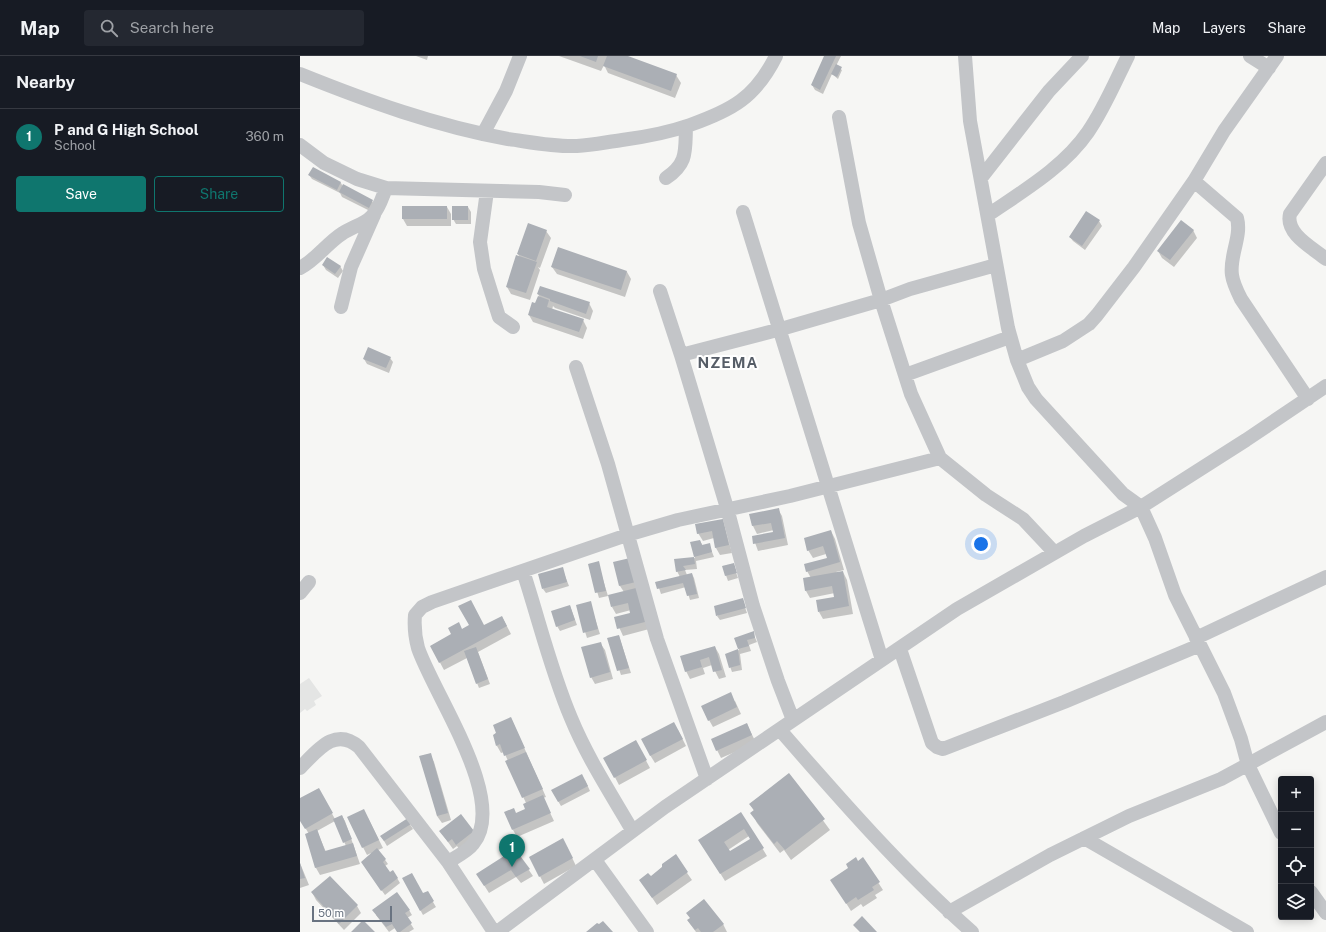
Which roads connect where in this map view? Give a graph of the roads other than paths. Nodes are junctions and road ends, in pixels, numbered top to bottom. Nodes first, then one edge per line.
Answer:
1 (520, 56) edge
2 (776, 56) edge
3 (965, 56) edge
4 (1082, 56) edge
5 (1128, 56) edge
6 (1250, 56) edge
7 (1273, 62) edge
8 (300, 74) edge
9 (838, 117) dead end
10 (686, 126) junction
11 (483, 134) junction
12 (300, 145) edge
13 (1326, 163) edge
14 (666, 178) dead end
15 (981, 178) junction
16 (1194, 181) junction
17 (386, 188) junction
18 (487, 191) junction
19 (565, 195) dead end
20 (744, 212) dead end
21 (374, 215) junction
22 (988, 215) junction
23 (1326, 259) edge
24 (996, 265) junction
25 (300, 268) edge
26 (660, 292) dead end
27 (880, 300) junction
28 (341, 307) dead end
29 (513, 327) dead end
30 (781, 328) junction
31 (1010, 337) junction
32 (681, 355) junction
33 (1016, 360) junction
34 (576, 367) dead end
35 (905, 375) junction
36 (1326, 386) edge
37 (1308, 399) junction
38 (940, 458) junction
39 (829, 486) junction
40 (1141, 507) junction
41 (727, 508) junction
42 (627, 535) junction
43 (1054, 552) junction
44 (523, 571) junction
45 (1326, 577) edge
46 (1198, 642) junction
47 (900, 649) junction
48 (882, 660) junction
49 (793, 720) junction
50 (1326, 722) edge
51 (780, 730) junction
52 (1248, 765) junction
53 (300, 768) edge
54 (707, 779) junction
55 (1278, 828) edge
56 (632, 830) junction
57 (1084, 838) junction
58 (595, 860) junction
59 (448, 862) junction
60 (1314, 896) edge
61 (949, 912) junction
62 (1326, 913) edge
63 (494, 932) edge
64 (497, 932) edge
65 (647, 932) edge
66 (972, 932) edge
67 (1247, 932) edge

1 - 11 street
2 - 10 street
3 - 15 street
4 - 15 street
5 - 22 street
6 - 7 street
7 - 16 street
8 - 11 street
9 - 27 street
10 - 11 street
10 - 14 street
12 - 17 street
13 - 23 street
15 - 22 street
16 - 33 street
16 - 37 street
17 - 18 street
17 - 21 street
18 - 19 street
18 - 29 street
20 - 30 street
21 - 25 street
21 - 28 street
22 - 24 street
24 - 27 street
24 - 31 street
26 - 32 street
27 - 30 street
27 - 35 street
30 - 32 street
30 - 39 street
31 - 33 street
31 - 35 street
32 - 41 street
33 - 40 street
34 - 42 street
35 - 38 street
36 - 37 street
37 - 40 street
38 - 39 street
38 - 43 street
39 - 41 street
39 - 48 street
40 - 43 street
40 - 46 street
41 - 42 street
41 - 49 street
42 - 44 street
42 - 54 street
43 - 47 street
44 - 56 street
44 - 59 street
45 - 46 street
46 - 47 street
46 - 52 street
47 - 48 street
48 - 49 street
49 - 51 street
50 - 52 street
51 - 54 street
51 - 61 street
52 - 55 street
52 - 57 street
53 - 59 street
54 - 56 street
56 - 58 street
57 - 61 street
57 - 67 street
58 - 64 street
58 - 65 street
59 - 63 street
60 - 62 street
61 - 66 street

